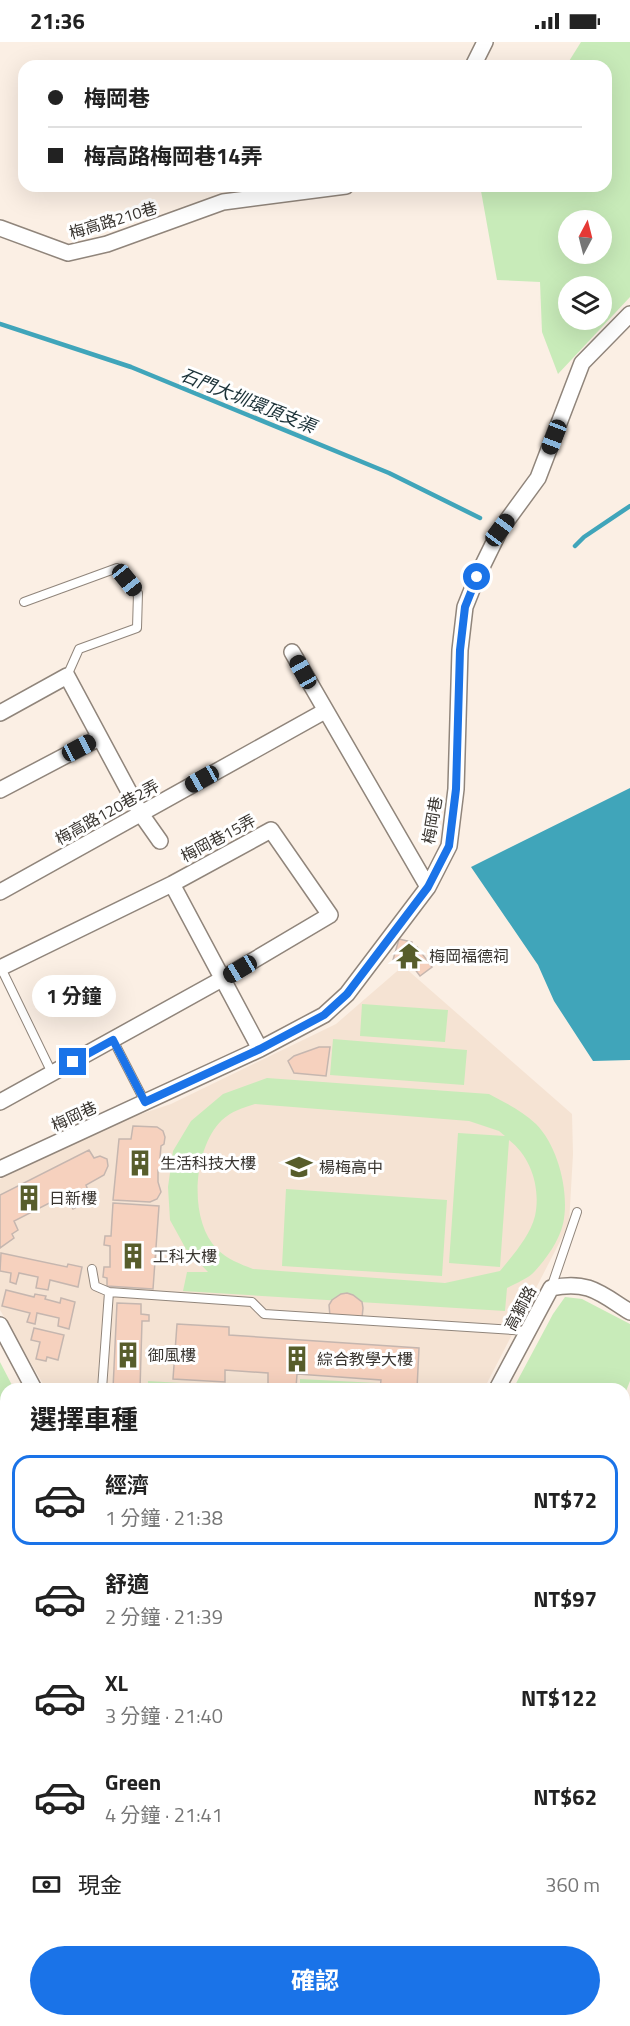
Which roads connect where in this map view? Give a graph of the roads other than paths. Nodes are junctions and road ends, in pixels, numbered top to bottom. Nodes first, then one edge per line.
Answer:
1 (485, 42) edge
2 (476, 60) edge
3 (300, 192) edge
4 (0, 228) edge
5 (630, 314) edge
6 (24, 602) dead end
7 (292, 652) dead end
8 (67, 675) junction
9 (325, 711) junction
10 (0, 713) edge
11 (99, 738) junction
12 (0, 790) edge
13 (141, 814) junction
14 (160, 841) dead end
15 (172, 884) junction
16 (428, 887) junction
17 (0, 892) edge
18 (0, 968) edge
19 (222, 979) junction
20 (113, 1040) junction
21 (260, 1049) junction
22 (52, 1073) junction
23 (0, 1102) edge
24 (145, 1102) junction
25 (0, 1169) edge
26 (577, 1212) dead end
27 (92, 1269) dead end
28 (551, 1288) junction
29 (109, 1292) junction
30 (630, 1312) edge
31 (0, 1325) edge
32 (528, 1331) junction
33 (31, 1383) edge
34 (102, 1383) edge
35 (500, 1383) edge

1 - 2 street
3 - 4 street, 梅高路210巷
5 - 16 street, 梅岡巷
6 - 8 lane
7 - 9 street
8 - 10 street
8 - 11 street
9 - 13 street, 梅高路120巷2弄
9 - 16 street
11 - 12 street
11 - 13 street
13 - 14 street
13 - 17 street, 梅高路120巷2弄
15 - 18 street, 梅岡巷15弄
15 - 19 street, 梅岡巷15弄
15 - 19 street, 梅岡巷15弄
16 - 21 street, 梅岡巷
18 - 22 lane
19 - 20 street, 梅岡巷15弄
19 - 21 street, 梅岡巷15弄
20 - 22 street, 梅岡巷15弄
20 - 24 lane
21 - 24 street, 梅岡巷
22 - 23 street, 梅岡巷15弄
24 - 25 street, 梅岡巷
26 - 28 lane
27 - 29 lane
28 - 30 street, 高獅路
28 - 32 street, 高獅路
29 - 32 lane
29 - 34 lane
31 - 33 street
32 - 35 street, 高獅路

